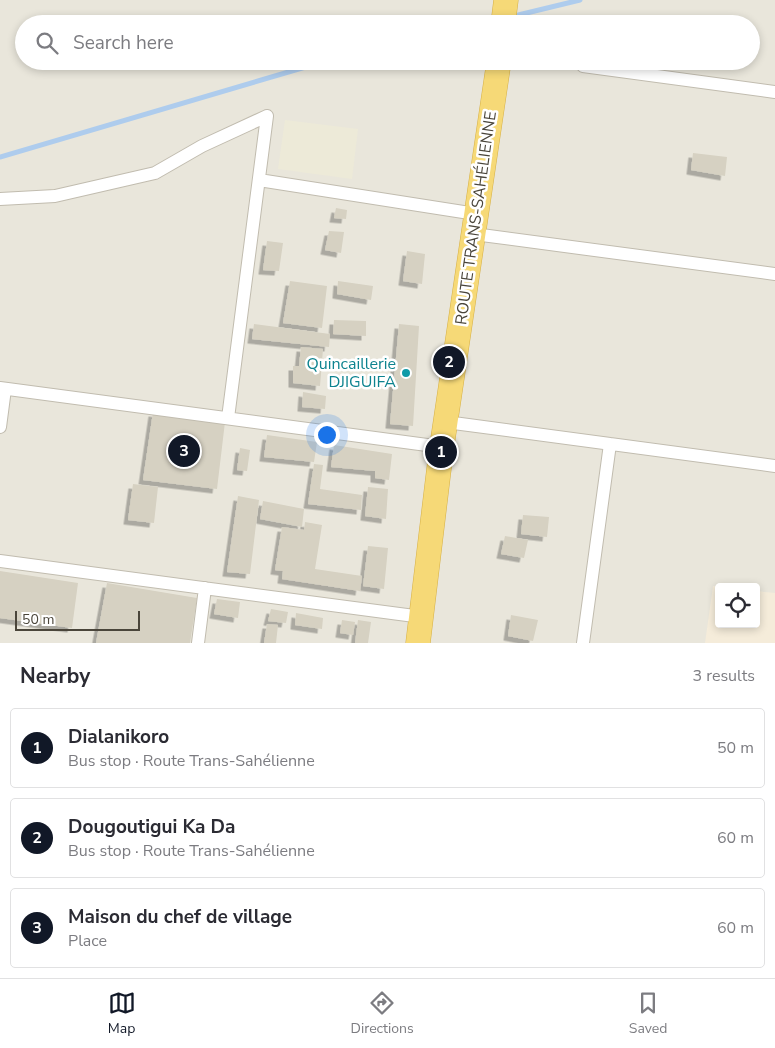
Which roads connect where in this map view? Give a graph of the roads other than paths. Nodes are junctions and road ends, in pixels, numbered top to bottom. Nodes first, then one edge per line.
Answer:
1 (498, 70) edge
2 (613, 70) edge
3 (775, 92) edge
4 (259, 180) junction
5 (0, 199) edge
6 (475, 224) junction
7 (775, 274) edge
8 (3, 388) edge
9 (228, 418) junction
10 (446, 422) junction
11 (0, 427) edge
12 (610, 444) junction
13 (442, 447) junction
14 (775, 466) edge
15 (0, 561) edge
16 (205, 588) junction
17 (422, 617) junction
18 (198, 643) edge
19 (418, 643) edge
20 (583, 643) edge

1 - 6 highway, ROUTE TRANS-SAHÉLIENNE
2 - 3 street
4 - 5 street
4 - 6 street
4 - 9 street
6 - 7 street
6 - 10 highway, ROUTE TRANS-SAHÉLIENNE
8 - 9 street
8 - 11 street
9 - 13 street
10 - 12 street
10 - 13 highway, ROUTE TRANS-SAHÉLIENNE
12 - 14 street
12 - 20 street
13 - 17 highway, ROUTE TRANS-SAHÉLIENNE
15 - 16 street
16 - 17 street
16 - 18 street
17 - 19 highway, ROUTE TRANS-SAHÉLIENNE

